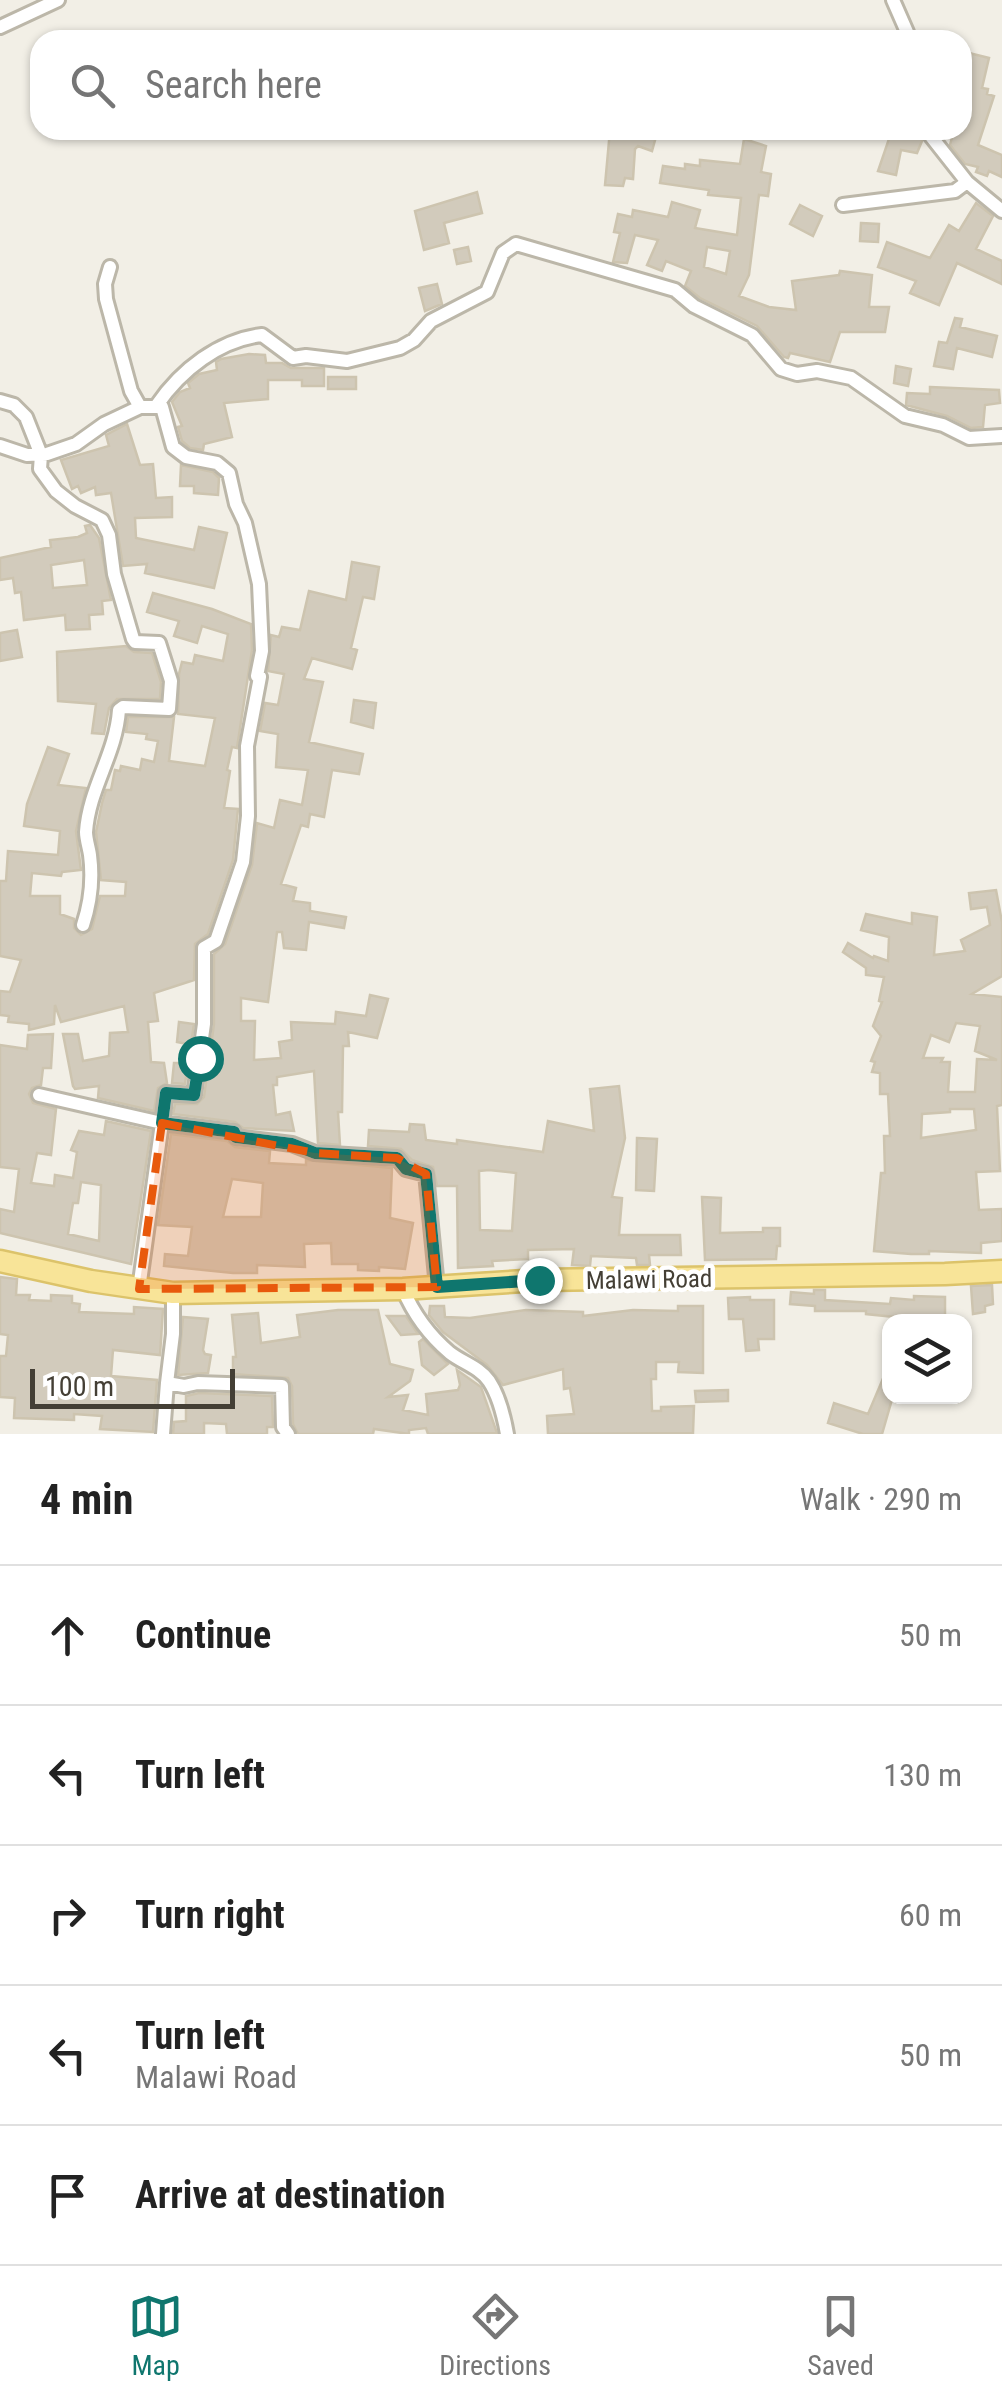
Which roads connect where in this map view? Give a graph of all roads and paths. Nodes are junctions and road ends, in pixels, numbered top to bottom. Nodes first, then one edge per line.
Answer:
1 (58, 0) edge
2 (893, 0) edge
3 (0, 27) edge
4 (906, 30) edge
5 (934, 140) edge
6 (967, 182) junction
7 (843, 205) dead end
8 (1002, 211) edge
9 (110, 267) dead end
10 (0, 402) edge
11 (157, 406) junction
12 (140, 407) junction
13 (1002, 436) edge
14 (0, 446) edge
15 (41, 455) junction
16 (83, 926) dead end
17 (39, 1096) dead end
18 (162, 1123) junction
19 (0, 1260) edge
20 (1002, 1270) edge
21 (437, 1287) junction
22 (139, 1289) junction
23 (402, 1289) junction
24 (173, 1293) junction
25 (167, 1382) junction
26 (163, 1434) edge
27 (288, 1434) edge
28 (507, 1434) edge

1 - 3 street
2 - 4 street
5 - 6 street
6 - 7 street
6 - 8 street
9 - 12 street
10 - 15 street
11 - 12 street
11 - 13 street
11 - 18 street
12 - 15 street
14 - 15 street
15 - 16 street
17 - 18 street
18 - 21 street
18 - 22 street
19 - 22 main road, Malawi Road
20 - 21 main road, Malawi Road
21 - 23 main road, Malawi Road
22 - 24 main road, Malawi Road
23 - 24 main road, Malawi Road
23 - 28 street
24 - 25 street
25 - 26 street
25 - 27 street

